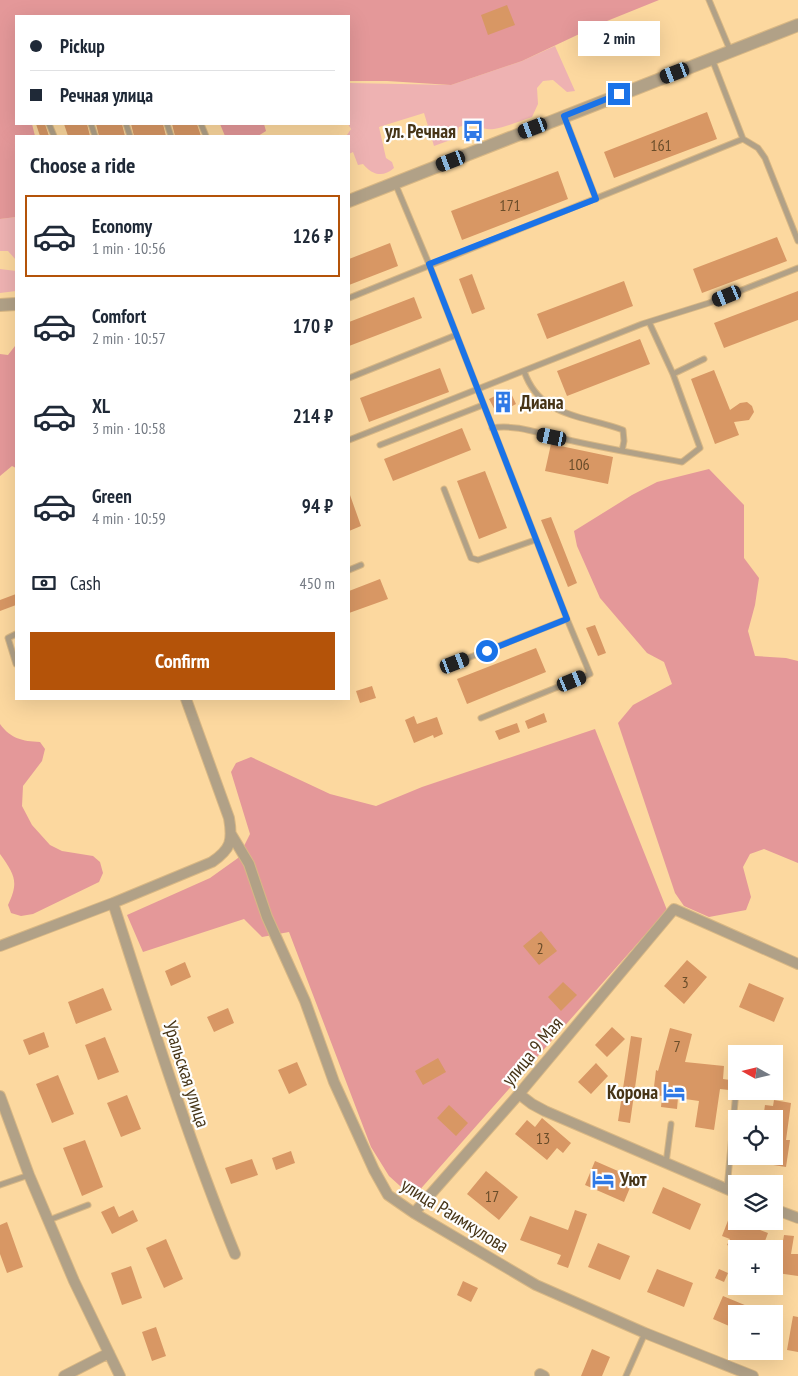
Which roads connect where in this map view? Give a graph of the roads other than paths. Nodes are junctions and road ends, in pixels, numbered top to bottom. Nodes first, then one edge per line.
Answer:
1 (709, 0) edge
2 (798, 25) edge
3 (730, 52) junction
4 (712, 59) junction
5 (564, 116) junction
6 (743, 139) junction
7 (395, 183) junction
8 (596, 199) junction
9 (350, 201) edge
10 (798, 241) edge
11 (429, 264) junction
12 (798, 268) edge
13 (350, 298) edge
14 (15, 304) edge
15 (0, 305) edge
16 (649, 322) junction
17 (456, 335) junction
18 (704, 359) dead end
19 (524, 371) junction
20 (673, 374) junction
21 (350, 378) edge
22 (477, 389) junction
23 (484, 405) junction
24 (492, 428) junction
25 (350, 440) edge
26 (380, 446) dead end
27 (622, 451) junction
28 (444, 489) dead end
29 (535, 540) junction
30 (361, 565) dead end
31 (350, 570) edge
32 (567, 619) junction
33 (15, 634) edge
34 (15, 661) edge
35 (455, 663) dead end
36 (186, 700) edge
37 (481, 718) dead end
38 (232, 834) junction
39 (113, 903) junction
40 (0, 946) edge
41 (798, 964) edge
42 (519, 1094) junction
43 (0, 1096) edge
44 (736, 1100) edge
45 (671, 1124) dead end
46 (666, 1163) junction
47 (29, 1174) junction
48 (732, 1175) edge
49 (0, 1186) edge
50 (728, 1190) edge
51 (88, 1205) dead end
52 (414, 1212) junction
53 (783, 1212) edge
54 (798, 1218) edge
55 (48, 1220) junction
56 (235, 1254) dead end
57 (645, 1333) junction
58 (109, 1353) junction
59 (64, 1376) edge
60 (120, 1376) edge
61 (626, 1376) edge
62 (753, 1376) edge

1 - 3 lane
2 - 3 street
3 - 4 street
4 - 5 street
4 - 6 lane
5 - 7 street
5 - 8 lane
6 - 8 lane
6 - 10 lane
7 - 9 street
7 - 11 lane
8 - 11 lane
11 - 13 lane
11 - 17 lane
12 - 16 lane
14 - 15 street
16 - 19 lane
16 - 20 lane
17 - 21 lane
17 - 22 lane
18 - 20 lane
19 - 22 lane
19 - 27 lane
20 - 27 lane
22 - 23 lane
22 - 25 lane
23 - 24 lane
23 - 26 lane
24 - 27 lane
24 - 29 lane
28 - 29 lane
29 - 32 lane
30 - 31 lane
32 - 35 lane
32 - 37 lane
33 - 34 lane
36 - 38 street
38 - 39 street
38 - 52 street, улица Раимкулова
39 - 40 street
39 - 56 street, Уральская улица
41 - 42 street, улица 9 Мая
42 - 46 street
42 - 52 street, улица 9 Мая
43 - 47 street
44 - 48 lane
45 - 46 lane
46 - 50 street
47 - 49 lane
47 - 55 street
51 - 55 lane
52 - 57 street, улица Раимкулова
53 - 54 street
55 - 58 street
57 - 61 lane
57 - 62 street, улица Раимкулова
58 - 59 street
58 - 60 street

